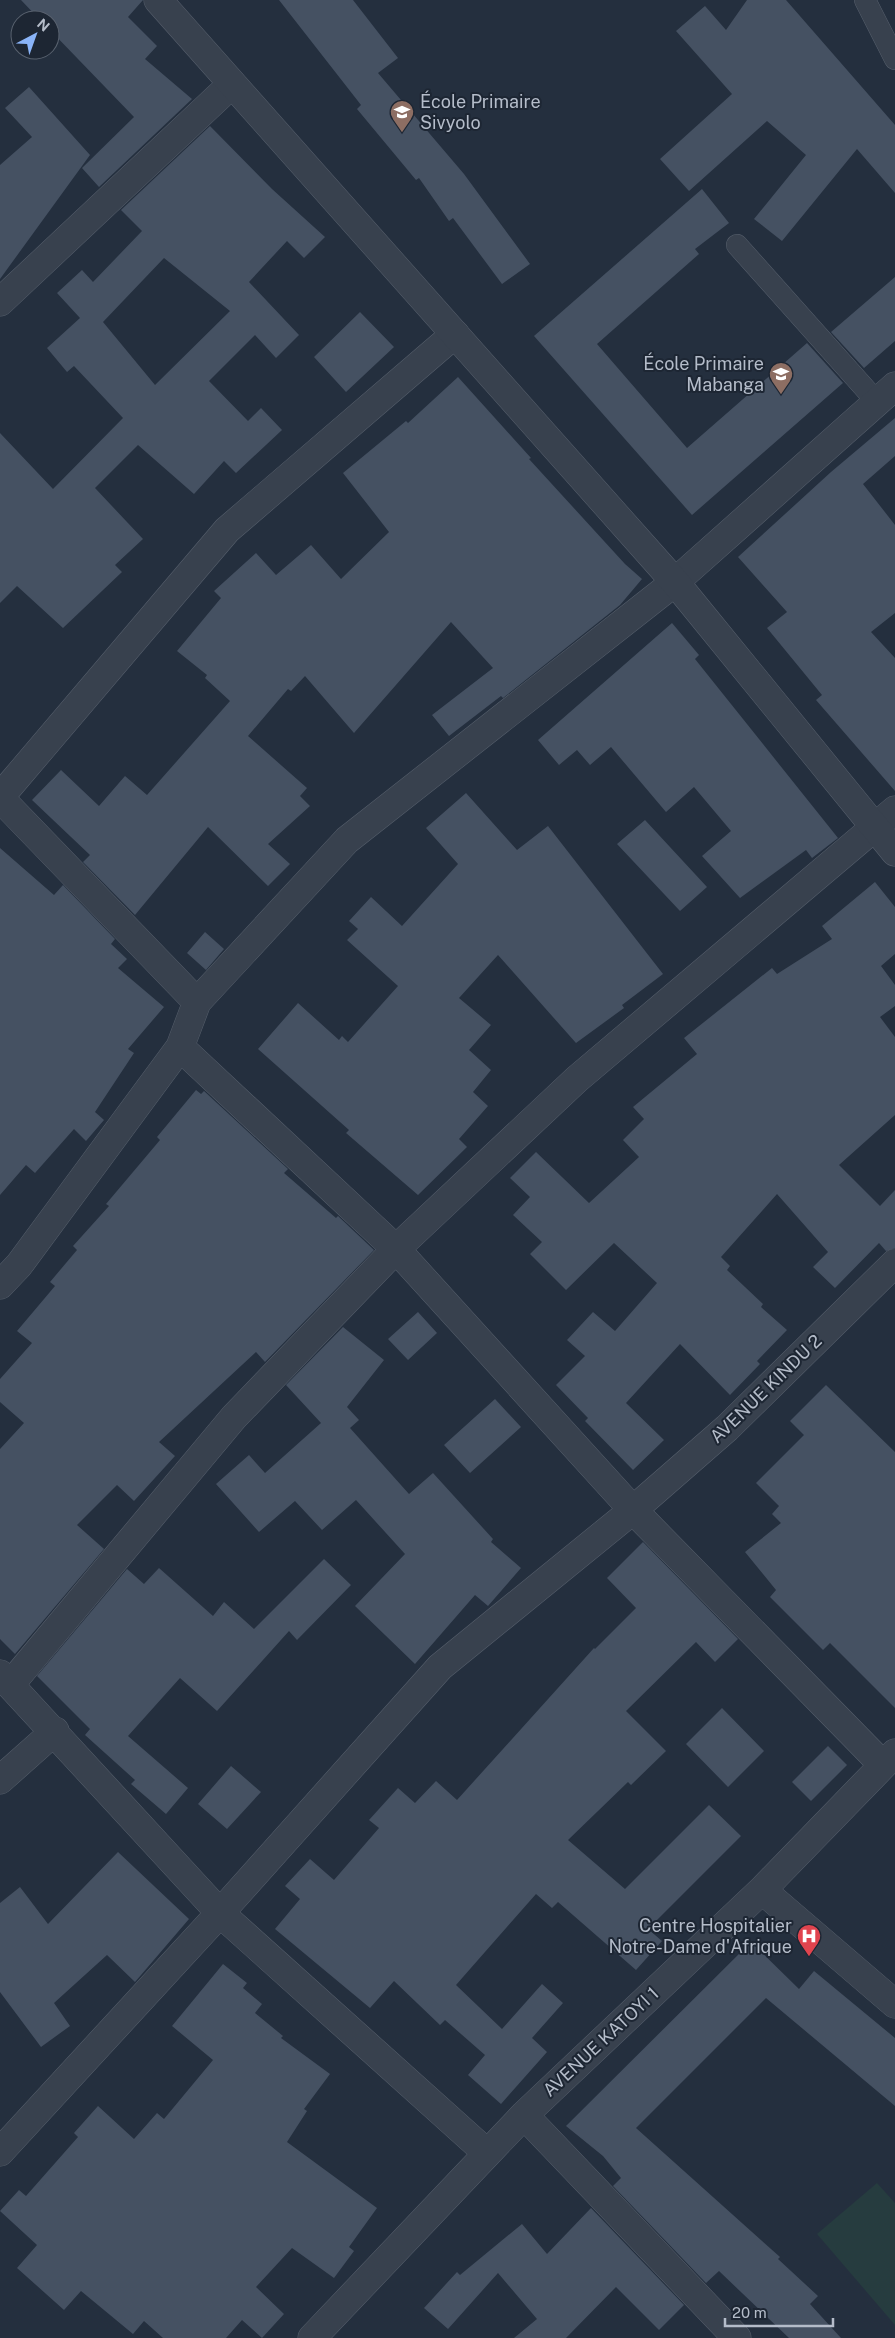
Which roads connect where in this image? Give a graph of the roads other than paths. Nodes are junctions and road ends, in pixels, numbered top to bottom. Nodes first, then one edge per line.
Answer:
1 (158, 0) edge
2 (865, 0) edge
3 (895, 59) edge
4 (232, 84) junction
5 (737, 245) dead end
6 (0, 302) edge
7 (455, 334) junction
8 (886, 394) edge
9 (674, 582) junction
10 (0, 797) edge
11 (895, 810) edge
12 (875, 828) junction
13 (895, 852) edge
14 (197, 1002) junction
15 (180, 1047) junction
16 (396, 1249) junction
17 (895, 1263) edge
18 (0, 1285) edge
19 (633, 1510) junction
20 (5, 1679) edge
21 (55, 1731) junction
22 (889, 1758) edge
23 (0, 1780) edge
24 (762, 1890) junction
25 (220, 1913) junction
26 (895, 2004) edge
27 (524, 2115) junction
28 (0, 2152) edge
29 (487, 2154) junction
30 (312, 2338) edge
31 (737, 2338) edge

1 - 4 street
2 - 3 lane
4 - 6 street
4 - 7 street
5 - 8 lane
7 - 9 street
7 - 10 street
8 - 9 street
9 - 12 street
9 - 14 street
10 - 14 street
11 - 12 street
12 - 13 street
12 - 16 street
14 - 15 street
15 - 16 street
15 - 18 street
16 - 19 street
16 - 20 street
17 - 19 street, AVENUE KINDU 2
19 - 22 street
19 - 25 street, AVENUE KINDU 2
20 - 21 street
21 - 23 street
21 - 25 street
22 - 24 street, AVENUE KATOYI 1
24 - 26 street
24 - 27 street, AVENUE KATOYI 1
25 - 28 street, AVENUE KINDU 2
25 - 29 street
27 - 29 street, AVENUE KATOYI 1
27 - 31 street
29 - 30 street, AVENUE KATOYI 1

